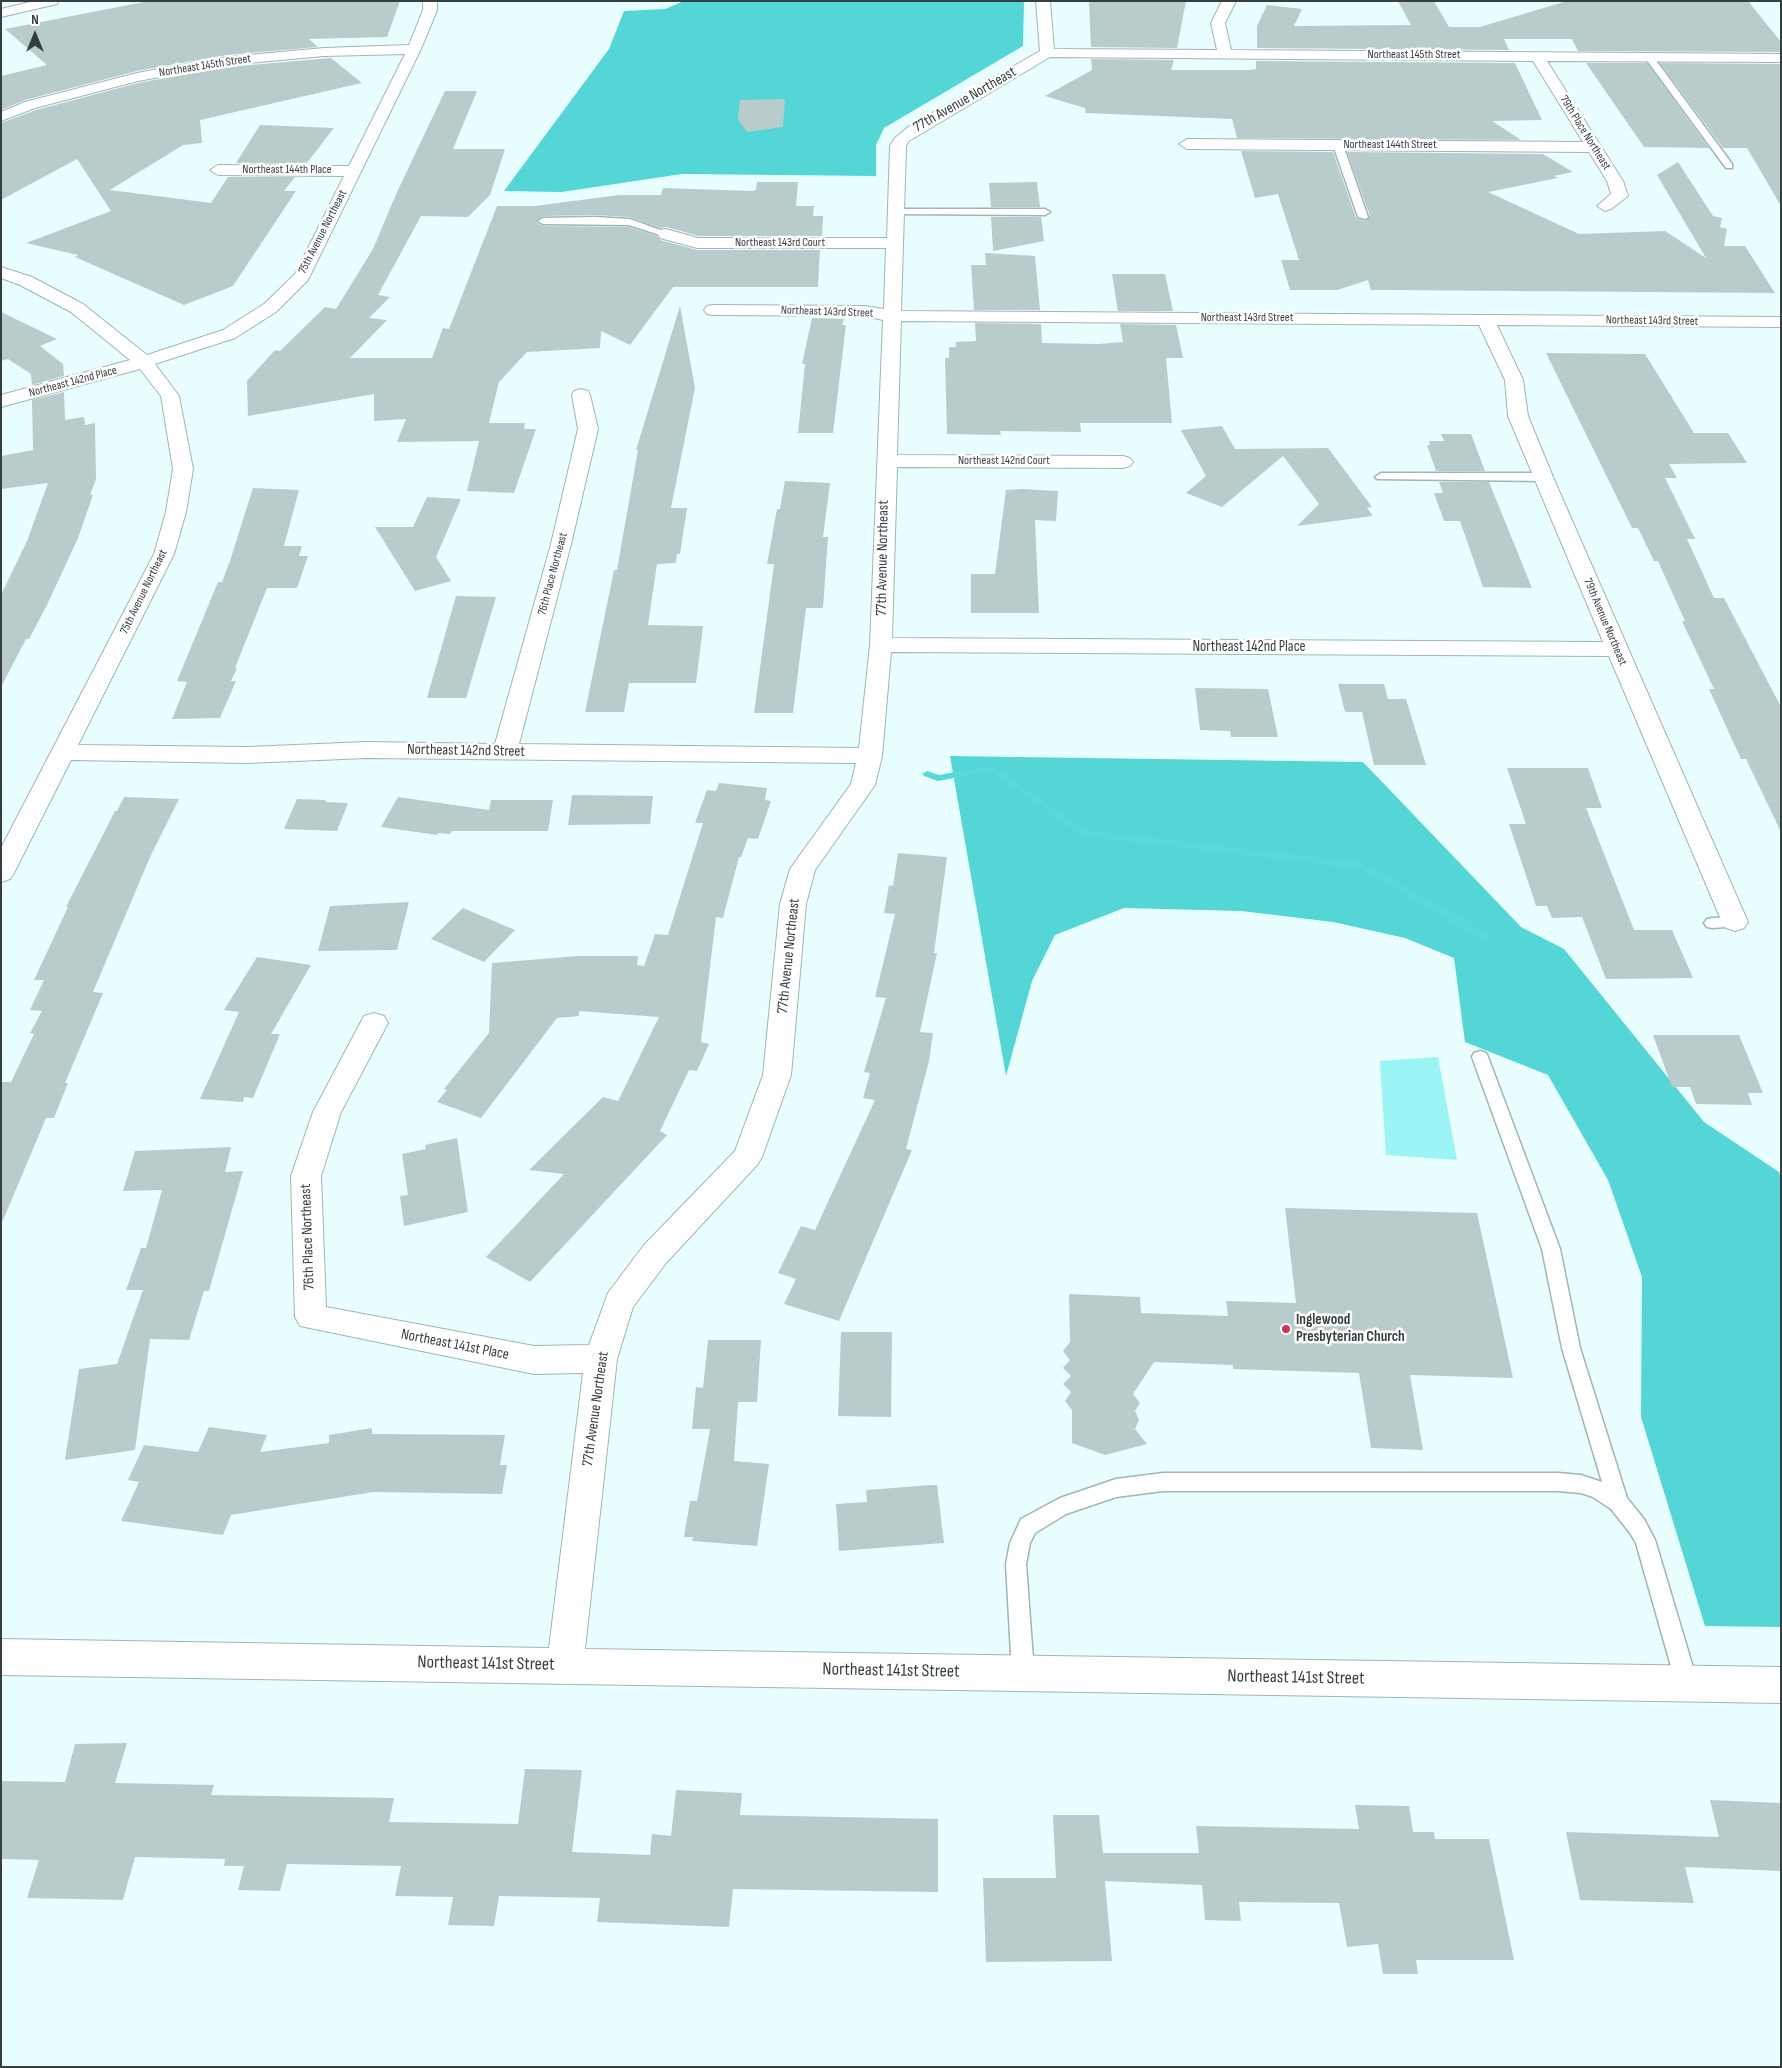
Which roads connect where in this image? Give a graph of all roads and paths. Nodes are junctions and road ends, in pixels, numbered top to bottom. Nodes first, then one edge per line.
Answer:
1 (52, 1) edge
2 (430, 1) edge
3 (1043, 1) edge
4 (1229, 1) edge
5 (1, 13) edge
6 (414, 50) junction
7 (1047, 54) junction
8 (1225, 54) junction
9 (1537, 56) junction
10 (1649, 57) junction
11 (1781, 58) edge
12 (1, 117) edge
13 (1187, 144) dead end
14 (1338, 145) junction
15 (1592, 147) junction
16 (1729, 166) dead end
17 (218, 170) dead end
18 (355, 170) junction
19 (1605, 206) dead end
20 (896, 211) junction
21 (1045, 212) dead end
22 (1363, 217) dead end
23 (543, 221) dead end
24 (666, 234) joint
25 (895, 243) junction
26 (1, 272) edge
27 (713, 310) dead end
28 (893, 316) junction
29 (1485, 319) junction
30 (1781, 322) edge
31 (144, 362) junction
32 (581, 395) dead end
33 (1, 401) edge
34 (886, 460) junction
35 (1123, 462) dead end
36 (1544, 477) junction
37 (1381, 478) dead end
38 (881, 645) junction
39 (1616, 649) junction
40 (505, 751) junction
41 (63, 752) junction
42 (870, 756) junction
43 (1, 873) edge
44 (1735, 922) joint
45 (1712, 923) dead end
46 (374, 1022) dead end
47 (1480, 1057) dead end
48 (311, 1317) joint
49 (601, 1359) junction
50 (1618, 1502) junction
51 (1, 1658) edge
52 (565, 1666) junction
53 (1023, 1673) junction
54 (1687, 1684) junction
55 (1781, 1686) edge

1 - 5 street
2 - 6 street, 75th Avenue Northeast
3 - 7 street
4 - 8 street
6 - 12 street, Northeast 145th Street
6 - 18 street, 75th Avenue Northeast
7 - 8 street, Northeast 145th Street
7 - 20 street, 77th Avenue Northeast
8 - 9 street, Northeast 145th Street
9 - 10 street, Northeast 145th Street
9 - 15 street, 79th Place Northeast
10 - 11 street, Northeast 145th Street
10 - 16 lane
13 - 14 street, Northeast 144th Street
14 - 15 street, Northeast 144th Street
14 - 22 lane
15 - 19 street, 79th Place Northeast
17 - 18 street, Northeast 144th Place
18 - 31 street, 75th Avenue Northeast
20 - 21 lane
20 - 25 street, 77th Avenue Northeast
23 - 24 lane
24 - 25 street, Northeast 143rd Court
25 - 28 street, 77th Avenue Northeast
26 - 31 street
27 - 28 street, Northeast 143rd Street
28 - 29 street, Northeast 143rd Street
28 - 34 street, 77th Avenue Northeast
29 - 30 street, Northeast 143rd Street
29 - 36 street, 79th Avenue Northeast
31 - 33 street, Northeast 142nd Place
31 - 41 street, 75th Avenue Northeast
32 - 40 street, 76th Place Northeast
34 - 35 street, Northeast 142nd Court
34 - 38 street, 77th Avenue Northeast
36 - 37 lane
36 - 39 street, 79th Avenue Northeast
38 - 39 street, Northeast 142nd Place
38 - 42 street, 77th Avenue Northeast
39 - 44 street, 79th Avenue Northeast
40 - 41 street, Northeast 142nd Street
40 - 42 street, Northeast 142nd Street
41 - 43 street, 75th Avenue Northeast
42 - 49 street, 77th Avenue Northeast
44 - 45 lane
46 - 48 street, 76th Place Northeast
47 - 50 lane
48 - 49 street, Northeast 141st Place
49 - 52 street, 77th Avenue Northeast
50 - 53 lane
50 - 54 lane
51 - 52 street, Northeast 141st Street
52 - 53 street, Northeast 141st Street
53 - 54 street, Northeast 141st Street
54 - 55 street, Northeast 141st Street

